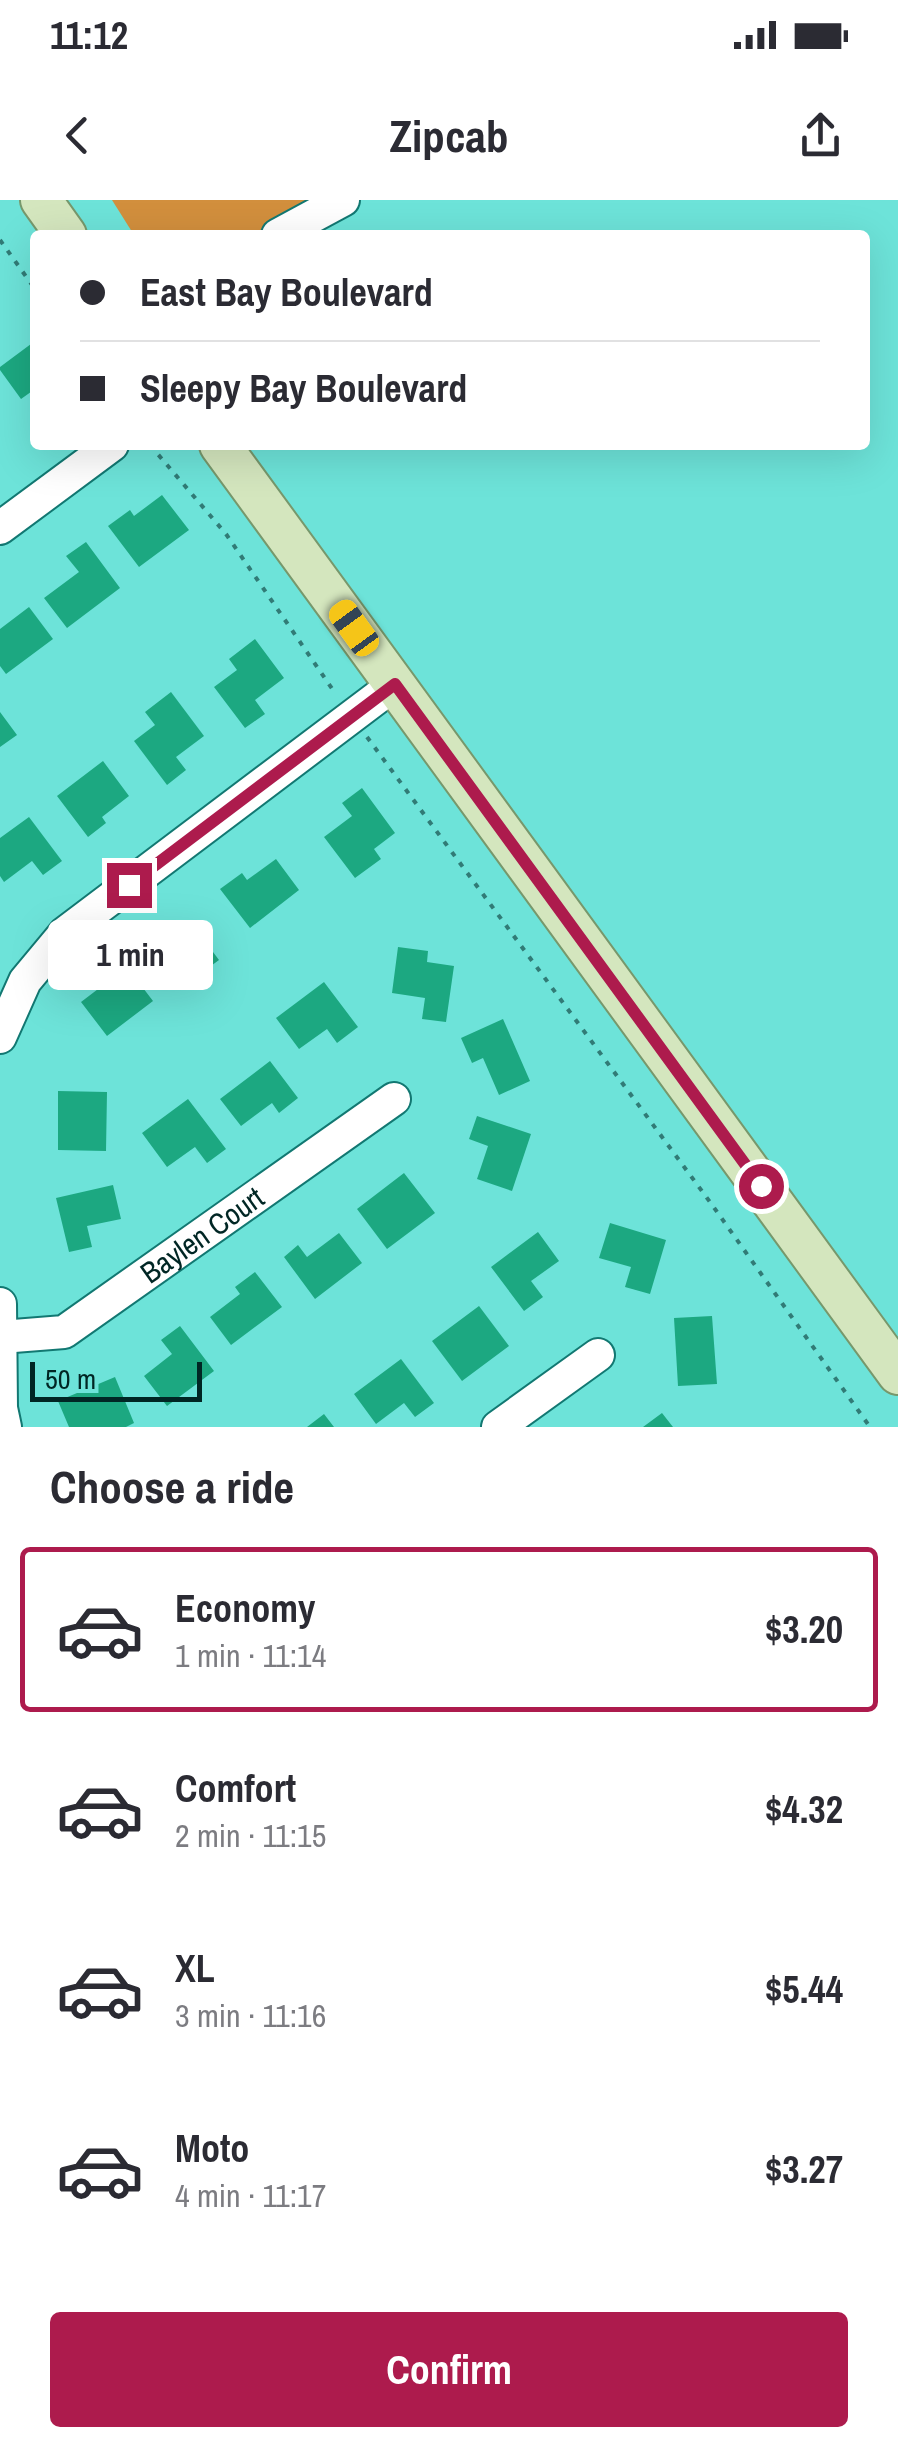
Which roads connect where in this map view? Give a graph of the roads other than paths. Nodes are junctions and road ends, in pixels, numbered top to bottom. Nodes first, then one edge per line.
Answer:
1 (41, 200) edge
2 (344, 200) edge
3 (62, 230) edge
4 (287, 230) edge
5 (105, 450) edge
6 (224, 450) edge
7 (0, 528) edge
8 (395, 684) junction
9 (0, 1037) edge
10 (394, 1099) dead end
11 (0, 1304) edge
12 (1, 1337) edge
13 (598, 1355) dead end
14 (898, 1374) edge
15 (5, 1427) edge
16 (498, 1427) edge

1 - 3 main road
2 - 4 street
5 - 7 street
6 - 8 main road
8 - 9 street
8 - 14 main road
10 - 12 street, Baylen Court
11 - 12 street
12 - 15 street
13 - 16 street

